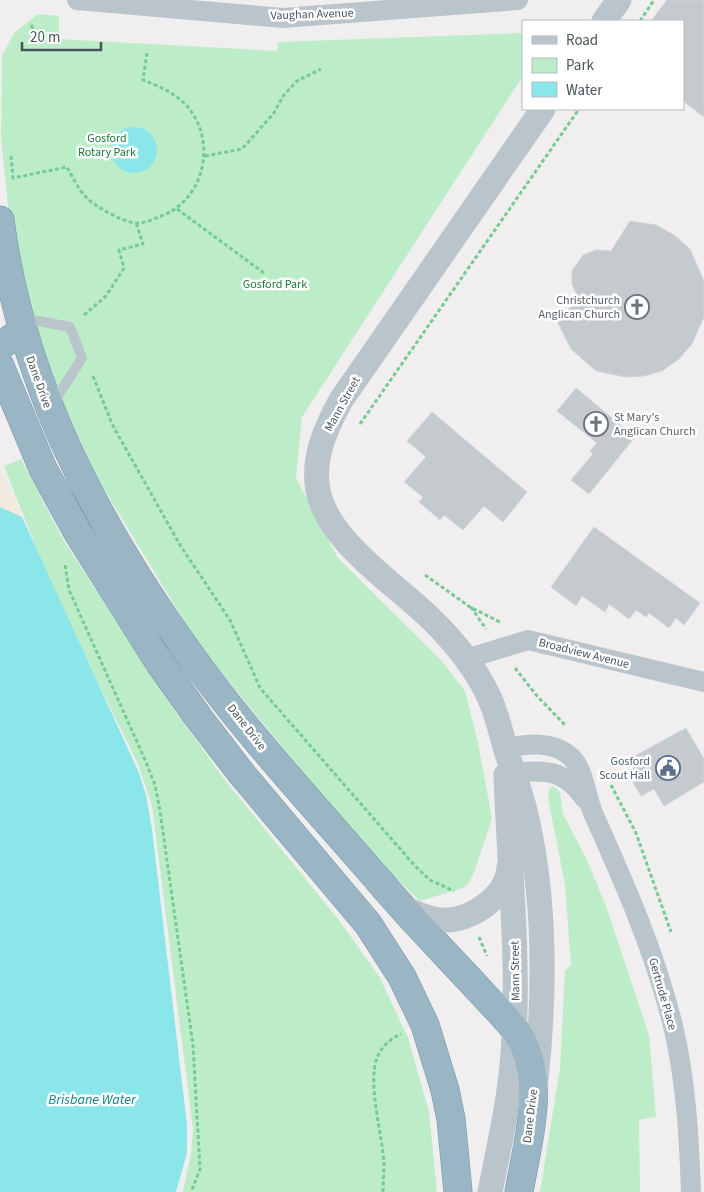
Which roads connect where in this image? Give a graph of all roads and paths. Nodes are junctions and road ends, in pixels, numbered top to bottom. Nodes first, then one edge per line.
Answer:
1 (77, 0) edge
2 (518, 0) edge
3 (619, 0) edge
4 (654, 0) edge
5 (309, 8) edge
6 (605, 20) edge
7 (641, 20) edge
8 (31, 25) dead end
9 (37, 36) dead end
10 (147, 53) dead end
11 (321, 69) dead end
12 (542, 110) edge
13 (578, 110) edge
14 (11, 156) dead end
15 (205, 156) junction
16 (177, 209) junction
17 (0, 220) edge
18 (136, 223) junction
19 (264, 274) dead end
20 (20, 324) junction
21 (70, 327) junction
22 (0, 346) edge
23 (82, 358) junction
24 (0, 366) edge
25 (49, 410) junction
26 (357, 429) dead end
27 (65, 562) dead end
28 (424, 575) dead end
29 (511, 624) dead end
30 (466, 659) junction
31 (704, 682) edge
32 (508, 763) junction
33 (590, 807) junction
34 (509, 867) junction
35 (459, 893) dead end
36 (400, 906) junction
37 (476, 929) dead end
38 (488, 959) dead end
39 (514, 1030) junction
40 (401, 1034) dead end
41 (533, 1104) junction
42 (191, 1192) edge
43 (383, 1192) edge
44 (458, 1192) edge
45 (490, 1192) edge
46 (519, 1192) edge
47 (691, 1192) edge

1 - 5 street, Vaughan Avenue
2 - 5 street, Vaughan Avenue
3 - 6 street
4 - 7 path
8 - 9 path
10 - 15 path
11 - 15 path
12 - 30 street, Mann Street
13 - 26 path
14 - 18 path
15 - 16 path
16 - 18 path
16 - 19 path
17 - 20 highway, Dane Drive
18 - 21 path
20 - 21 lane
20 - 22 highway
20 - 25 highway, Dane Drive
21 - 23 lane
23 - 25 lane
23 - 35 path
24 - 44 highway
25 - 36 highway, Dane Drive
27 - 42 path
28 - 29 path
30 - 31 street, Broadview Avenue
30 - 32 street, Mann Street
32 - 33 street, Gertrude Place
32 - 33 street, Gertrude Place
32 - 34 street, Mann Street
32 - 41 street, Mann Street
33 - 47 street, Gertrude Place
34 - 36 street
34 - 39 street, Mann Street
36 - 39 highway, Dane Drive
37 - 38 path
39 - 41 highway, Dane Drive
39 - 45 street, Mann Street
40 - 43 path
41 - 46 highway, Dane Drive

